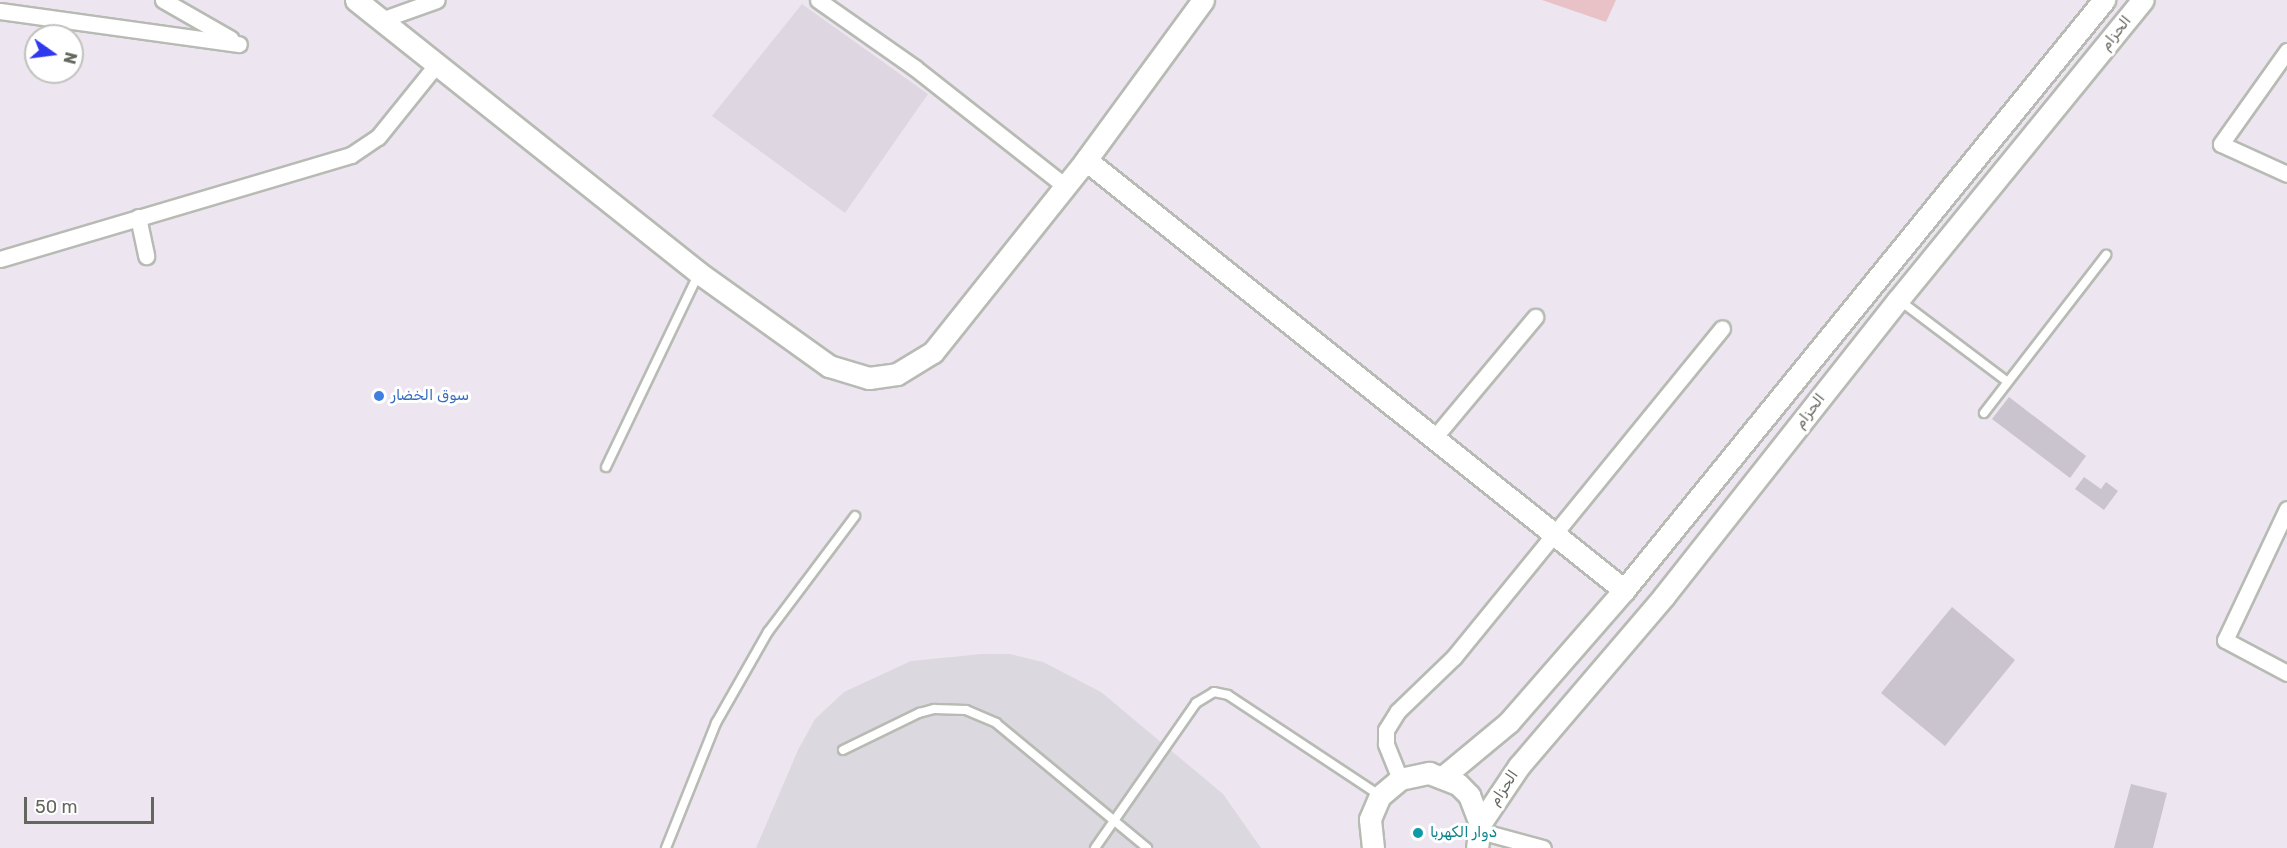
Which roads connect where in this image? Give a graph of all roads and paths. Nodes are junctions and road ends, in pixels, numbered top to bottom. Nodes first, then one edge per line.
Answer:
1 (163, 0) edge
2 (356, 0) edge
3 (437, 0) edge
4 (818, 0) edge
5 (1203, 0) edge
6 (2104, 0) edge
7 (2143, 0) edge
8 (0, 10) edge
9 (381, 20) junction
10 (2287, 51) edge
11 (436, 65) junction
12 (1086, 160) junction
13 (2287, 174) edge
14 (1065, 186) junction
15 (138, 217) junction
16 (2106, 255) dead end
17 (146, 256) dead end
18 (0, 259) edge
19 (699, 273) junction
20 (1898, 300) junction
21 (1535, 317) dead end
22 (1722, 328) dead end
23 (2008, 382) junction
24 (1984, 413) dead end
25 (1434, 438) junction
26 (606, 466) dead end
27 (2287, 509) edge
28 (855, 516) dead end
29 (1554, 534) junction
30 (1631, 582) junction
31 (1664, 596) junction
32 (2287, 673) edge
33 (843, 750) dead end
34 (1444, 776) junction
35 (1400, 779) junction
36 (1380, 796) junction
37 (1114, 822) junction
38 (1479, 834) edge
39 (1367, 842) edge
40 (666, 848) edge
41 (1095, 848) edge
42 (1147, 848) edge
43 (1543, 848) edge

1 - 8 street
2 - 9 main road
3 - 9 street
4 - 14 street
5 - 12 main road
6 - 30 main road, الحزام
7 - 20 main road, الحزام
9 - 11 main road
10 - 13 street
11 - 15 street
11 - 19 main road
12 - 14 main road
12 - 25 main road
14 - 19 main road
15 - 17 street
15 - 18 street
16 - 23 lane
19 - 26 lane
20 - 23 lane
20 - 31 main road, الحزام
21 - 25 street
22 - 29 street
23 - 24 lane
25 - 29 main road
27 - 32 street
28 - 40 lane
29 - 30 main road
29 - 35 street
30 - 31 main road
30 - 34 main road, الحزام
31 - 38 main road, الحزام
33 - 37 lane
34 - 35 main road
34 - 38 main road
35 - 36 main road
36 - 37 lane
36 - 39 main road
37 - 41 lane
37 - 42 lane
38 - 43 street

